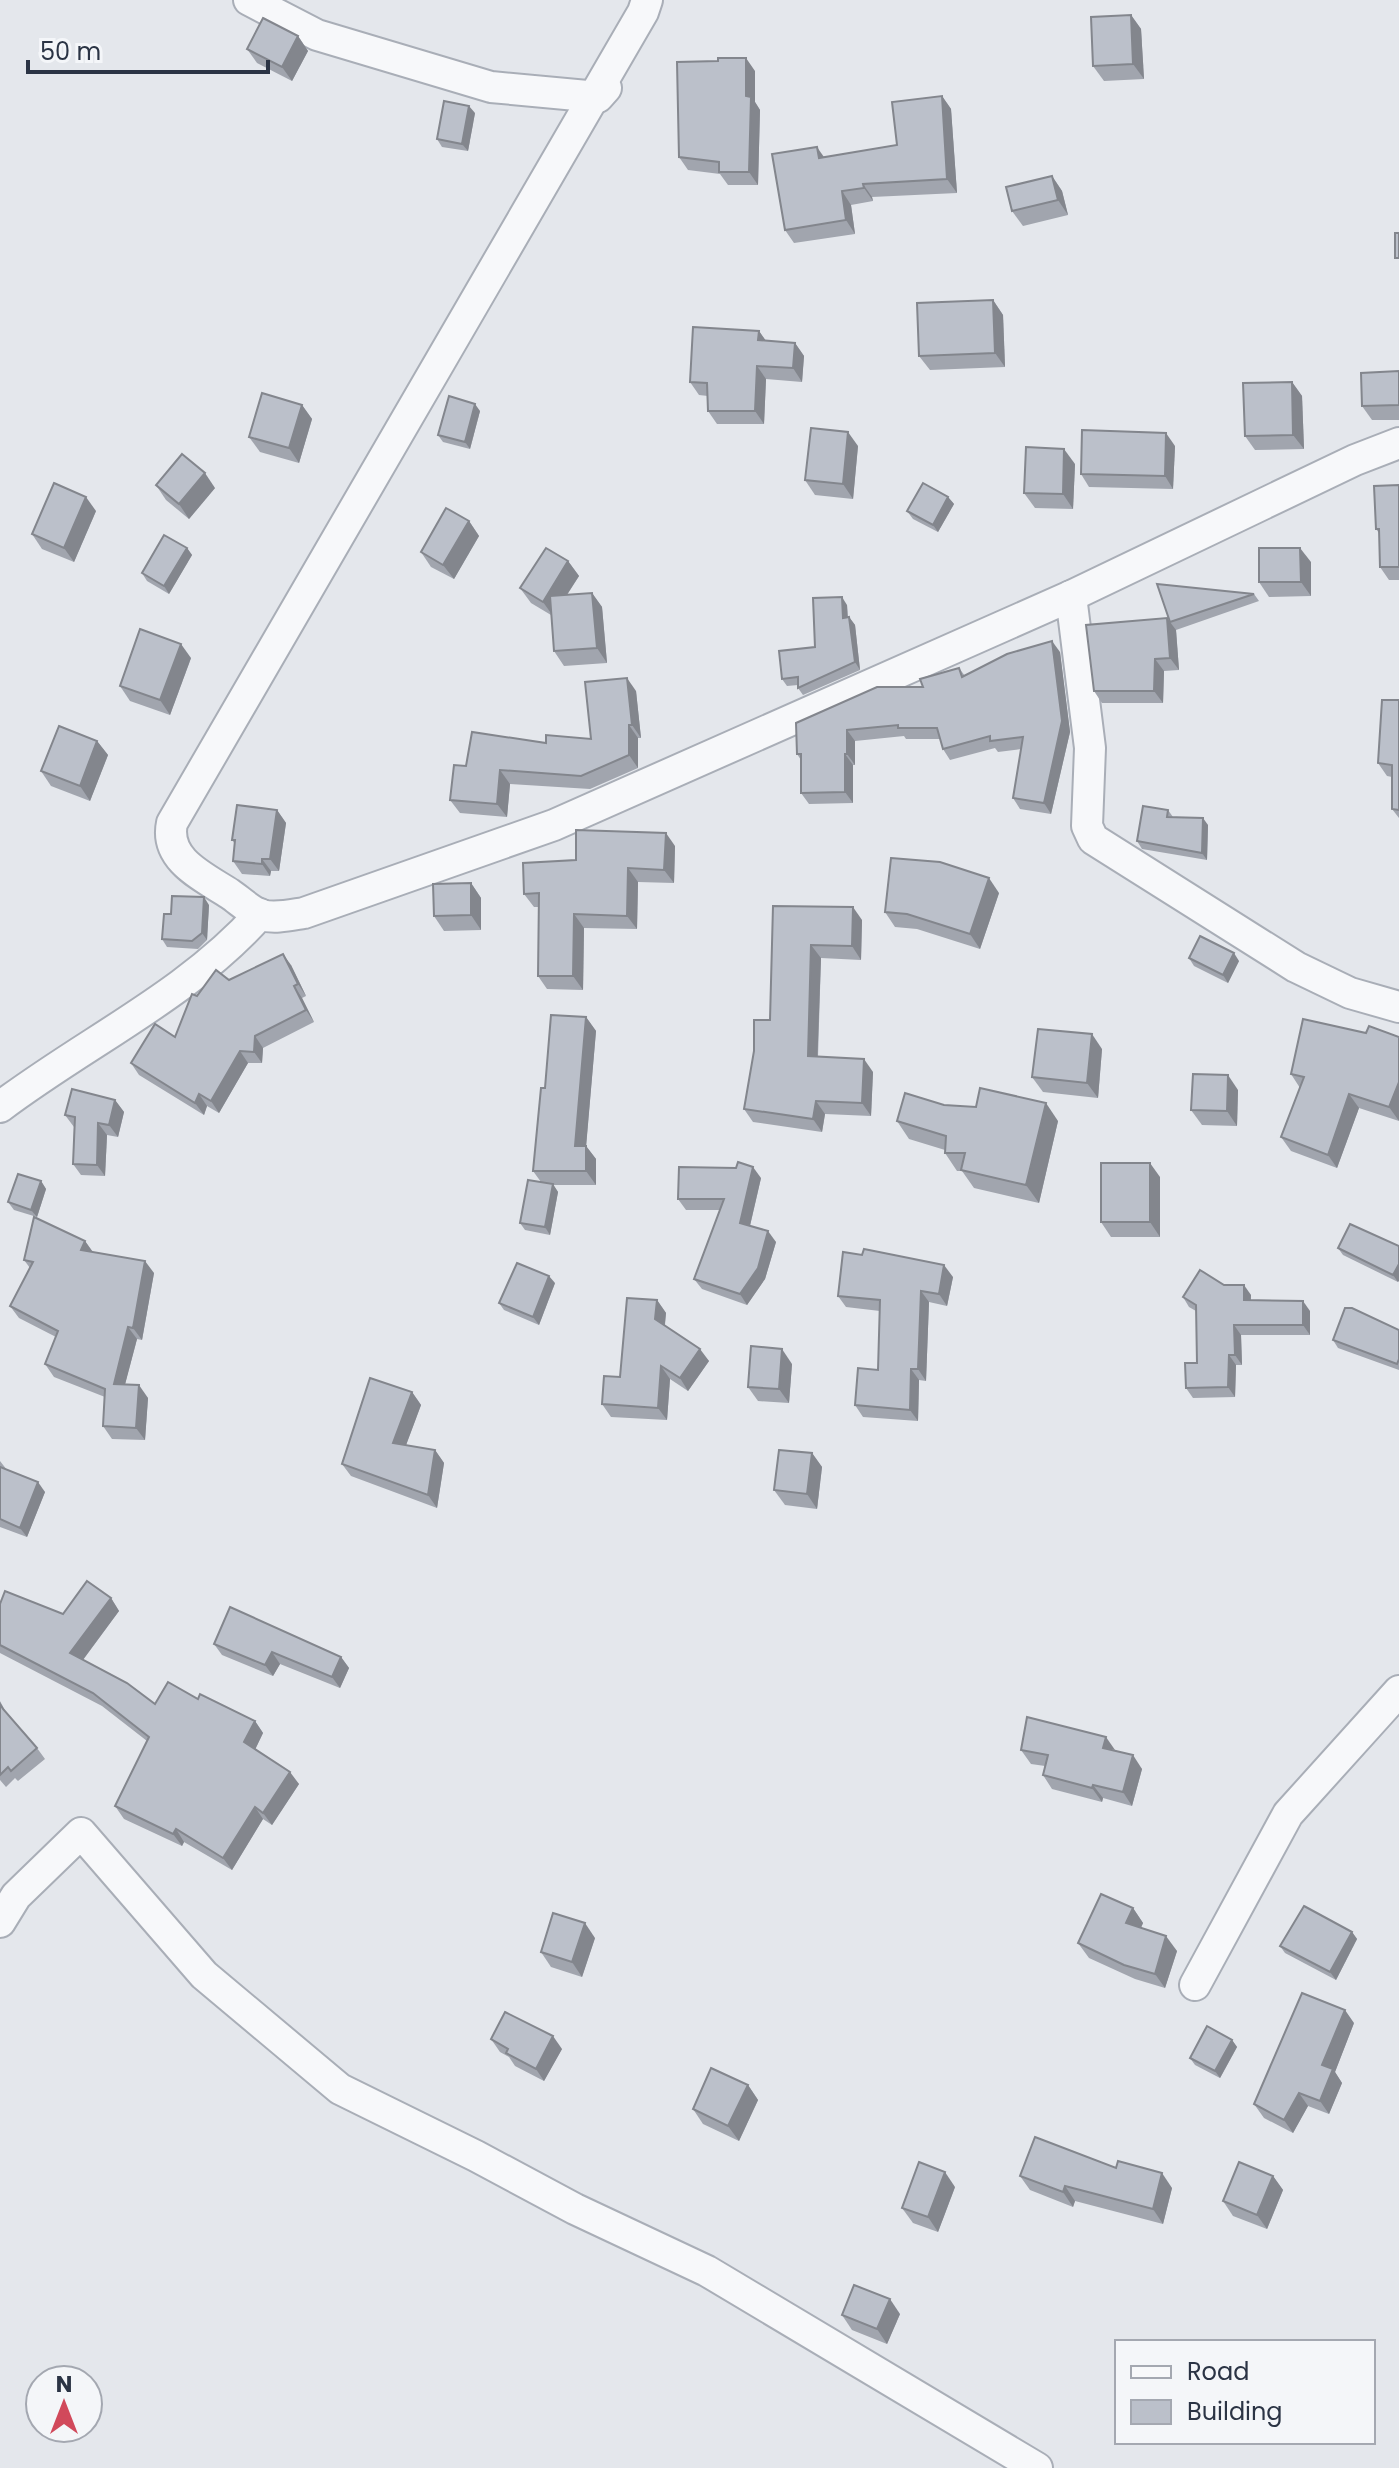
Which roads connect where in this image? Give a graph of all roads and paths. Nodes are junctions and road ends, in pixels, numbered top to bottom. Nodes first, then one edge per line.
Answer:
1 (249, 0) edge
2 (647, 0) edge
3 (644, 41) dead end
4 (1399, 443) edge
5 (1071, 596) junction
6 (260, 914) junction
7 (1399, 1007) edge
8 (0, 1107) edge
9 (1399, 1691) edge
10 (0, 1922) edge
11 (1195, 1985) dead end
12 (1037, 2468) edge

1 - 3 street
2 - 6 street
4 - 5 street
5 - 6 street
5 - 7 street
6 - 8 street
9 - 11 street
10 - 12 street

